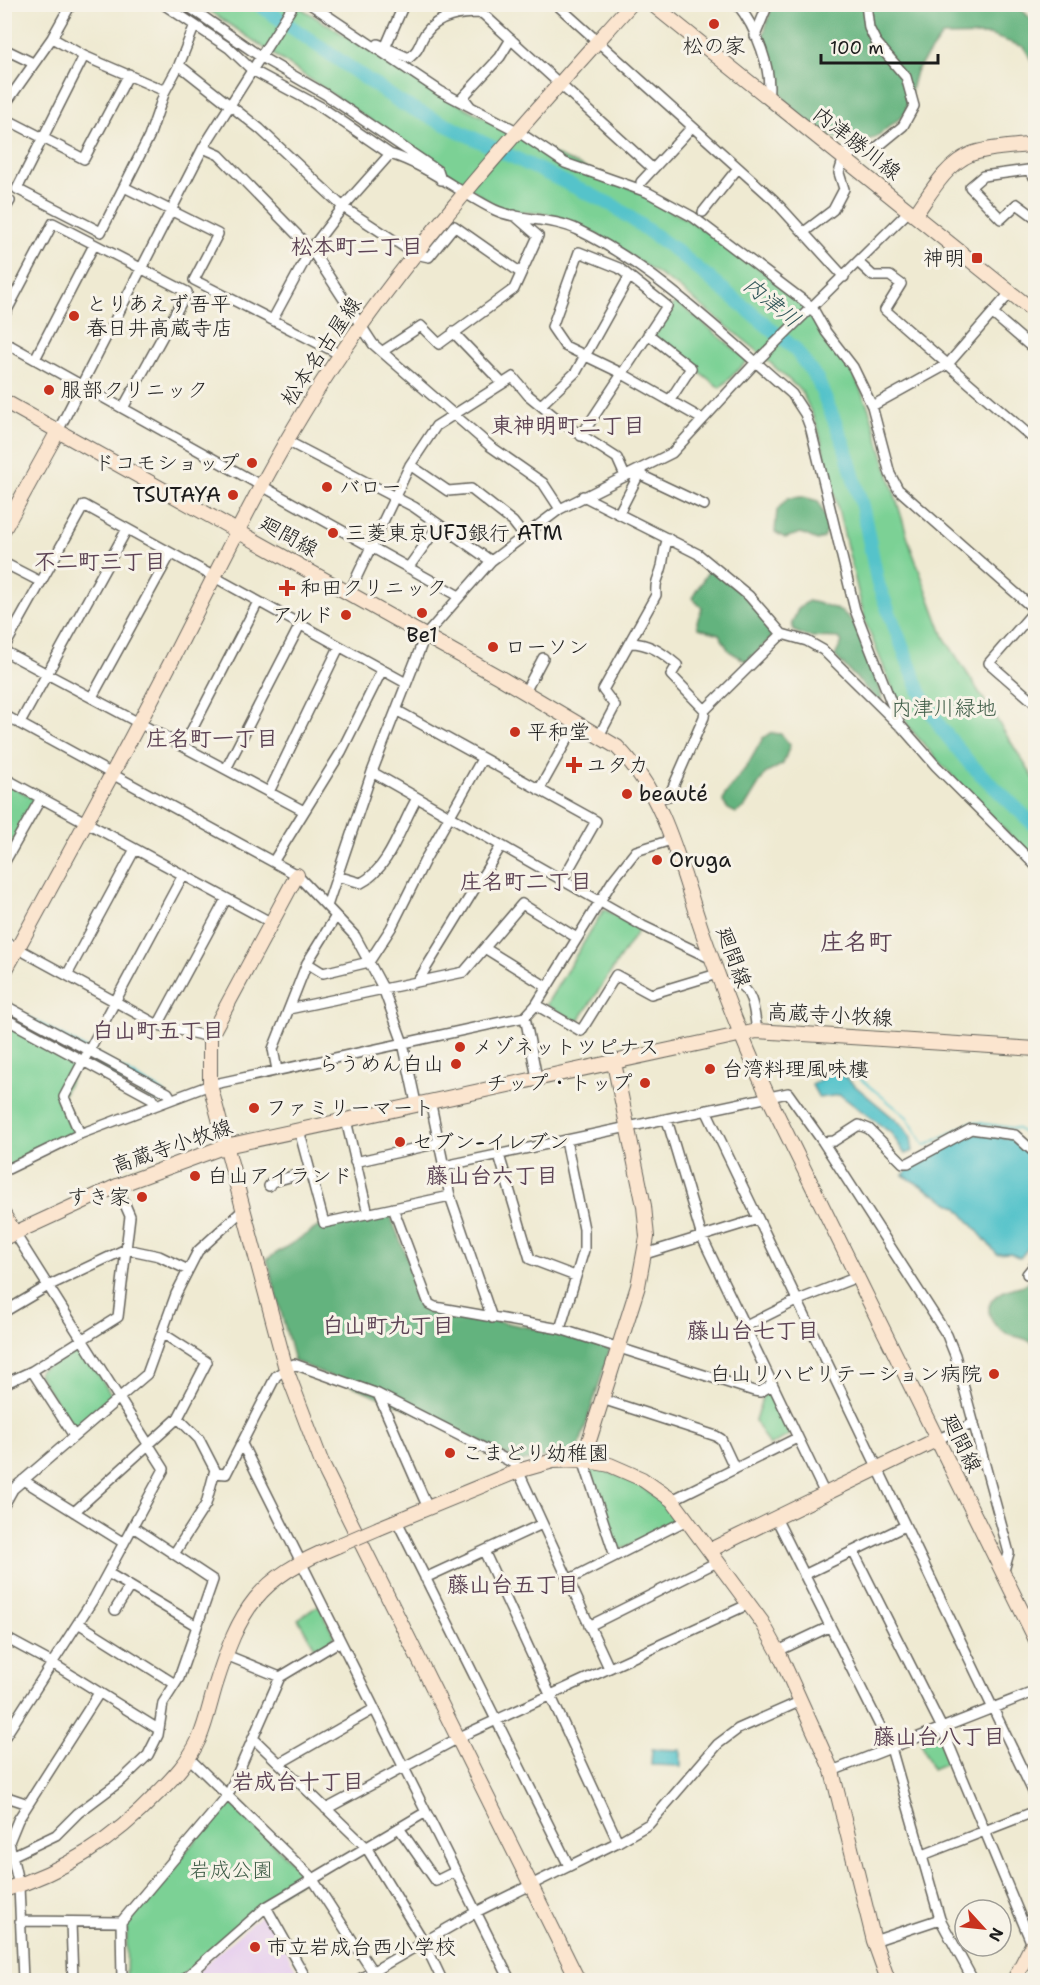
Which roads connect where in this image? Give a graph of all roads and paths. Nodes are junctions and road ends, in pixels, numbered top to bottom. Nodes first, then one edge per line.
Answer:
1 (71, 4) edge
2 (163, 4) edge
3 (185, 4) edge
4 (294, 4) edge
5 (310, 4) edge
6 (404, 4) edge
7 (445, 4) edge
8 (556, 4) edge
9 (631, 4) edge
10 (652, 4) edge
11 (737, 4) edge
12 (768, 4) edge
13 (866, 4) edge
14 (483, 9) edge
15 (446, 16) junction
16 (194, 27) junction
17 (354, 35) junction
18 (755, 36) junction
19 (52, 38) junction
20 (511, 39) junction
21 (597, 42) junction
22 (385, 48) junction
23 (4, 49) edge
24 (262, 54) junction
25 (84, 56) junction
26 (33, 63) junction
27 (179, 65) junction
28 (252, 70) junction
29 (129, 74) junction
30 (560, 84) junction
31 (165, 91) junction
32 (768, 99) junction
33 (4, 106) edge
34 (230, 106) junction
35 (470, 109) junction
36 (4, 118) edge
37 (692, 127) junction
38 (515, 133) junction
39 (42, 137) junction
40 (1035, 144) edge
41 (203, 148) junction
42 (390, 154) junction
43 (840, 158) junction
44 (738, 168) junction
45 (653, 169) junction
46 (1035, 179) edge
47 (441, 180) junction
48 (641, 182) dead end
49 (124, 187) junction
50 (466, 191) junction
51 (4, 198) edge
52 (343, 207) junction
53 (171, 210) junction
54 (4, 211) edge
55 (703, 212) dead end
56 (912, 213) junction
57 (514, 215) junction
58 (1035, 218) edge
59 (804, 232) junction
60 (94, 245) junction
61 (311, 249) junction
62 (415, 254) junction
63 (859, 262) junction
64 (142, 268) junction
65 (521, 273) junction
66 (629, 276) junction
67 (844, 277) junction
68 (1010, 293) junction
69 (812, 308) junction
70 (1035, 313) edge
71 (993, 314) junction
72 (4, 316) edge
73 (273, 319) junction
74 (361, 327) junction
75 (453, 332) junction
76 (648, 334) junction
77 (4, 342) edge
78 (383, 351) junction
79 (1035, 351) edge
80 (341, 355) junction
81 (585, 356) junction
82 (35, 359) junction
83 (756, 362) junction
84 (948, 364) junction
85 (621, 373) junction
86 (502, 383) junction
87 (82, 385) junction
88 (670, 400) junction
89 (4, 401) edge
90 (541, 405) junction
91 (872, 406) junction
92 (123, 408) junction
93 (454, 415) junction
94 (702, 419) junction
95 (58, 431) junction
96 (581, 436) junction
97 (287, 441) junction
98 (1035, 441) edge
99 (410, 465) junction
100 (639, 472) junction
101 (625, 476) junction
102 (261, 486) junction
103 (583, 496) junction
104 (395, 498) junction
105 (704, 505) dead end
106 (560, 509) junction
107 (619, 513) junction
108 (439, 525) junction
109 (4, 529) edge
110 (127, 529) junction
111 (238, 531) junction
112 (524, 536) junction
113 (668, 538) junction
114 (371, 547) junction
115 (171, 553) junction
116 (491, 561) junction
117 (4, 563) edge
118 (408, 568) junction
119 (214, 578) junction
120 (41, 582) junction
121 (349, 593) junction
122 (459, 596) junction
123 (258, 602) junction
124 (1035, 610) edge
125 (300, 626) junction
126 (782, 634) junction
127 (425, 636) junction
128 (630, 643) junction
129 (339, 647) junction
130 (4, 650) edge
131 (543, 658) dead end
132 (382, 670) junction
133 (47, 673) junction
134 (406, 683) junction
135 (525, 692) junction
136 (92, 696) junction
137 (1035, 704) edge
138 (396, 710) junction
139 (705, 711) junction
140 (4, 715) edge
141 (141, 722) junction
142 (577, 722) junction
143 (20, 723) junction
144 (900, 725) junction
145 (599, 736) junction
146 (184, 745) junction
147 (482, 759) junction
148 (226, 769) junction
149 (372, 772) junction
150 (113, 775) junction
151 (4, 778) edge
152 (539, 790) junction
153 (269, 792) junction
154 (41, 798) junction
155 (417, 798) junction
156 (656, 799) junction
157 (304, 811) junction
158 (450, 817) junction
159 (87, 823) junction
160 (671, 840) junction
161 (501, 846) junction
162 (135, 849) junction
163 (273, 862) junction
164 (4, 863) edge
165 (1035, 866) edge
166 (183, 875) junction
167 (297, 875) junction
168 (337, 876) junction
169 (562, 881) junction
170 (226, 899) junction
171 (599, 902) junction
172 (327, 906) junction
173 (336, 916) junction
174 (272, 923) junction
175 (577, 938) junction
176 (4, 941) edge
177 (18, 949) junction
178 (486, 949) junction
179 (712, 959) junction
180 (369, 962) junction
181 (307, 963) junction
182 (4, 973) edge
183 (67, 975) junction
184 (418, 981) junction
185 (720, 981) junction
186 (547, 987) junction
187 (383, 988) junction
188 (115, 1002) junction
189 (4, 1005) edge
190 (536, 1005) junction
191 (289, 1009) junction
192 (525, 1017) junction
193 (4, 1018) edge
194 (756, 1024) dead end
195 (158, 1025) junction
196 (740, 1035) junction
197 (210, 1036) junction
198 (403, 1043) junction
199 (1035, 1049) edge
200 (89, 1050) junction
201 (83, 1061) junction
202 (614, 1063) junction
203 (277, 1070) junction
204 (537, 1078) junction
205 (210, 1085) junction
206 (768, 1096) junction
207 (171, 1098) junction
208 (423, 1102) junction
209 (155, 1104) junction
210 (706, 1110) junction
211 (346, 1120) junction
212 (667, 1120) junction
213 (627, 1128) junction
214 (299, 1130) junction
215 (80, 1134) junction
216 (566, 1140) junction
217 (823, 1142) junction
218 (439, 1143) junction
219 (226, 1146) junction
220 (1035, 1154) edge
221 (499, 1155) junction
222 (355, 1162) junction
223 (444, 1166) junction
224 (4, 1171) edge
225 (310, 1171) junction
226 (117, 1186) junction
227 (269, 1186) dead end
228 (450, 1196) junction
229 (393, 1208) junction
230 (243, 1210) junction
231 (368, 1214) junction
232 (4, 1215) edge
233 (758, 1219) junction
234 (9, 1235) edge
235 (702, 1237) junction
236 (126, 1249) junction
237 (645, 1254) junction
238 (1035, 1263) edge
239 (188, 1270) junction
240 (1027, 1274) dead end
241 (576, 1276) junction
242 (857, 1277) junction
243 (48, 1286) junction
244 (796, 1301) junction
245 (4, 1311) edge
246 (492, 1317) junction
247 (746, 1326) junction
248 (560, 1329) junction
249 (162, 1333) junction
250 (82, 1339) junction
251 (619, 1348) junction
252 (286, 1369) junction
253 (32, 1371) junction
254 (4, 1384) edge
255 (772, 1385) junction
256 (378, 1394) junction
257 (118, 1397) junction
258 (602, 1399) junction
259 (178, 1418) junction
260 (974, 1423) junction
261 (74, 1436) junction
262 (797, 1438) junction
263 (936, 1440) junction
264 (149, 1444) junction
265 (242, 1444) junction
266 (583, 1460) junction
267 (878, 1468) junction
268 (735, 1469) junction
269 (518, 1471) junction
270 (214, 1473) junction
271 (23, 1480) junction
272 (4, 1482) edge
273 (13, 1489) junction
274 (825, 1494) junction
275 (672, 1500) junction
276 (4, 1505) edge
277 (428, 1508) junction
278 (74, 1512) junction
279 (776, 1518) junction
280 (687, 1520) junction
281 (396, 1521) junction
282 (542, 1524) junction
283 (905, 1526) junction
284 (132, 1527) junction
285 (124, 1543) junction
286 (484, 1551) junction
287 (853, 1551) junction
288 (174, 1554) junction
289 (615, 1556) junction
290 (714, 1556) junction
291 (300, 1560) junction
292 (108, 1573) junction
293 (1003, 1574) junction
294 (804, 1575) junction
295 (425, 1578) junction
296 (568, 1580) junction
297 (130, 1586) junction
298 (749, 1604) junction
299 (120, 1608) dead end
300 (1031, 1619) edge
301 (78, 1623) junction
302 (197, 1626) junction
303 (589, 1626) junction
304 (829, 1627) junction
305 (4, 1637) edge
306 (1035, 1640) edge
307 (340, 1641) junction
308 (778, 1651) junction
309 (226, 1655) junction
310 (52, 1663) junction
311 (609, 1668) junction
312 (280, 1677) junction
313 (176, 1684) junction
314 (1035, 1691) edge
315 (99, 1693) junction
316 (549, 1695) junction
317 (800, 1702) junction
318 (993, 1708) junction
319 (374, 1709) junction
320 (496, 1719) junction
321 (8, 1726) edge
322 (942, 1728) junction
323 (158, 1730) junction
324 (4, 1738) edge
325 (458, 1738) junction
326 (254, 1739) junction
327 (891, 1748) junction
328 (189, 1758) junction
329 (280, 1763) junction
330 (402, 1766) junction
331 (832, 1771) junction
332 (228, 1795) junction
333 (4, 1796) edge
334 (1035, 1798) edge
335 (28, 1804) junction
336 (326, 1809) junction
337 (1035, 1811) edge
338 (426, 1812) junction
339 (399, 1828) junction
340 (984, 1831) junction
341 (618, 1842) junction
342 (366, 1847) junction
343 (923, 1855) junction
344 (9, 1858) edge
345 (569, 1866) junction
346 (456, 1871) junction
347 (312, 1878) junction
348 (531, 1884) junction
349 (18, 1886) junction
350 (4, 1890) edge
351 (266, 1907) junction
352 (476, 1912) junction
353 (940, 1918) junction
354 (20, 1921) junction
355 (71, 1922) junction
356 (121, 1922) junction
357 (874, 1941) junction
358 (424, 1942) junction
359 (1034, 1945) edge
360 (376, 1976) edge
361 (23, 1980) edge
362 (73, 1980) edge
363 (122, 1980) edge
364 (183, 1980) edge
365 (307, 1980) edge
366 (358, 1980) edge
367 (442, 1980) edge
368 (510, 1980) edge
369 (578, 1980) edge
370 (888, 1980) edge
371 (973, 1980) edge
372 (1014, 1980) edge

1 - 19 street
2 - 16 street
3 - 24 street
4 - 24 street
5 - 17 street
6 - 22 street
7 - 15 street
8 - 21 street
9 - 21 street, 松本名古屋線
10 - 32 street, 内津勝川線
11 - 18 street
12 - 18 street
13 - 43 street
14 - 15 street
14 - 20 street
15 - 22 street
16 - 27 street
16 - 28 street
17 - 22 street
17 - 35 street
18 - 32 street
19 - 25 street
19 - 26 street
20 - 30 street
20 - 35 street
21 - 30 street, 松本名古屋線
21 - 37 street
23 - 26 street
24 - 28 street
24 - 47 street
25 - 29 street
25 - 39 street
26 - 33 street
27 - 31 street
27 - 34 street
28 - 34 street
28 - 42 street
29 - 31 street
29 - 39 street
30 - 38 street, 松本名古屋線
30 - 45 street
31 - 49 street
32 - 43 street, 内津勝川線
34 - 41 street
34 - 52 street
35 - 38 street
36 - 39 street
37 - 44 street
37 - 45 street
38 - 50 street, 松本名古屋線
38 - 69 street
39 - 49 street
40 - 56 street
41 - 53 street
41 - 61 street
42 - 47 street
42 - 52 street
43 - 56 street, 内津勝川線
43 - 59 street
44 - 55 street
44 - 59 street
45 - 48 street
46 - 58 street
47 - 50 street
49 - 53 street
50 - 57 street
50 - 62 street, 松本名古屋線
51 - 54 street
52 - 61 street
52 - 62 street
53 - 64 street
53 - 73 street
56 - 63 street
56 - 68 street, 内津勝川線
57 - 65 street
57 - 83 street
59 - 67 street
60 - 64 street
60 - 72 street
60 - 82 street
61 - 73 street
61 - 74 street
62 - 65 street
62 - 74 street, 松本名古屋線
63 - 67 street
63 - 84 street
64 - 87 street
64 - 92 street
65 - 75 street
66 - 76 street
66 - 81 street
66 - 81 street
67 - 69 street
68 - 70 street, 内津勝川線
68 - 71 street
69 - 83 street
69 - 91 street
71 - 79 street
71 - 84 street
73 - 80 street
74 - 78 street
74 - 80 street, 松本名古屋線
75 - 78 street
75 - 86 street
76 - 85 street
76 - 88 street
77 - 82 street
78 - 93 street
80 - 97 street, 松本名古屋線
81 - 85 street
81 - 90 street
82 - 87 street
83 - 94 street
83 - 144 street
84 - 91 street
84 - 98 street
85 - 88 street
85 - 96 street
86 - 90 street
86 - 93 street
87 - 92 street
87 - 95 street
88 - 94 street
89 - 95 street
90 - 96 street
91 - 124 street
92 - 102 street
93 - 99 street
93 - 106 street
94 - 100 street
95 - 109 street
95 - 111 street
96 - 101 street
97 - 102 street, 松本名古屋線
97 - 104 street
99 - 104 street
99 - 112 street
100 - 101 street
100 - 105 street
100 - 107 street
101 - 103 street
102 - 111 street, 松本名古屋線
102 - 114 street
103 - 106 street
103 - 107 street
104 - 108 street
104 - 114 street
106 - 112 street
107 - 113 street
108 - 116 street
108 - 118 street
110 - 115 street
110 - 120 street
110 - 133 street
111 - 119 street, 松本名古屋線
111 - 121 street, 廻間線
112 - 116 street
113 - 126 street
113 - 128 street
114 - 118 street
114 - 121 street
115 - 119 street
115 - 136 street
116 - 122 street
117 - 120 street
118 - 122 street
119 - 123 street
119 - 141 street, 松本名古屋線
120 - 130 street
121 - 127 street, 廻間線
122 - 127 street
123 - 125 street
123 - 146 street
124 - 137 street
125 - 129 street
125 - 148 street
126 - 139 street
126 - 144 street
127 - 134 street
127 - 135 street, 廻間線
128 - 139 street
128 - 145 street
129 - 132 street
129 - 153 street
130 - 133 street
131 - 135 street
132 - 134 street
132 - 157 street
133 - 136 street
133 - 143 street
134 - 138 street
135 - 142 street, 廻間線
136 - 141 street
138 - 147 street
138 - 149 street
139 - 156 street
140 - 143 street
141 - 146 street
141 - 150 street, 松本名古屋線
142 - 145 street, 廻間線
142 - 152 street
143 - 150 street
144 - 165 street
145 - 156 street, 廻間線
146 - 148 street
147 - 152 street
147 - 158 street
148 - 153 street
149 - 155 street
149 - 168 street
150 - 159 street, 松本名古屋線
150 - 163 street
151 - 154 street
152 - 169 street
153 - 157 street
154 - 159 street
154 - 164 street
155 - 158 street
155 - 168 street
156 - 160 street, 廻間線
157 - 163 street
158 - 161 street
158 - 180 street
159 - 162 street
159 - 177 street, 松本名古屋線
160 - 171 street
160 - 179 street, 廻間線
161 - 169 street
161 - 184 street
162 - 166 street
162 - 183 street
163 - 167 street
166 - 170 street
166 - 188 street
167 - 172 street
167 - 174 street
168 - 172 street
169 - 171 street
170 - 174 street
170 - 195 street
171 - 175 street
171 - 179 street
172 - 173 street
173 - 180 street
173 - 181 street
174 - 197 street
175 - 178 street
175 - 186 street
176 - 177 street
177 - 182 street, 松本名古屋線
177 - 183 street
178 - 184 street
178 - 186 street
179 - 185 street, 廻間線
180 - 181 street
180 - 187 street
181 - 191 street
183 - 188 street
184 - 187 street
185 - 190 street
185 - 194 street
185 - 196 street, 廻間線
186 - 190 street
187 - 191 street
187 - 198 street
188 - 195 street
188 - 200 street
189 - 200 street
190 - 192 street
191 - 203 street
192 - 198 street
192 - 204 street
193 - 201 street
195 - 197 street
196 - 199 street, 高蔵寺小牧線
196 - 202 street, 高蔵寺小牧線
196 - 206 street, 廻間線
197 - 205 street
198 - 203 street
198 - 208 street
200 - 201 street
200 - 207 street
201 - 209 street
201 - 215 street
202 - 204 street, 高蔵寺小牧線
202 - 213 street
203 - 205 street
204 - 208 street, 高蔵寺小牧線
205 - 207 street
205 - 219 street
206 - 210 street
206 - 217 street
206 - 242 street, 廻間線
207 - 209 street
208 - 211 street, 高蔵寺小牧線
208 - 218 street
209 - 215 street
210 - 212 street
210 - 233 street
211 - 214 street, 高蔵寺小牧線
211 - 222 street
212 - 213 street
212 - 235 street
213 - 216 street
213 - 237 street
214 - 219 street, 高蔵寺小牧線
214 - 225 street
215 - 224 street
216 - 221 street
216 - 241 street
217 - 220 street
217 - 260 street
218 - 222 street
218 - 223 street
219 - 226 street, 高蔵寺小牧線
219 - 230 street
221 - 223 street
221 - 241 street
222 - 231 street
223 - 228 street
225 - 227 street
225 - 231 street
226 - 234 street, 高蔵寺小牧線
226 - 236 street
228 - 229 street
228 - 246 street
229 - 231 street
229 - 246 street
230 - 239 street
230 - 252 street
232 - 234 street
233 - 235 street
233 - 244 street
234 - 243 street
235 - 237 street
235 - 247 street
236 - 239 street
236 - 243 street
236 - 250 street
237 - 251 street
238 - 240 street
239 - 249 street
241 - 248 street
242 - 244 street
242 - 263 street, 廻間線
243 - 245 street
243 - 250 street
244 - 247 street
244 - 267 street
246 - 248 street
247 - 255 street
248 - 251 street
249 - 257 street
249 - 259 street
250 - 253 street
250 - 257 street
251 - 255 street
251 - 258 street
252 - 256 street
252 - 265 street
252 - 325 street
253 - 254 street
253 - 261 street
255 - 262 street
256 - 269 street
256 - 277 street
257 - 261 street
257 - 264 street
258 - 266 street
258 - 268 street
259 - 264 street
259 - 270 street
260 - 263 street
260 - 293 street
261 - 271 street
262 - 268 street
262 - 274 street
263 - 267 street
263 - 293 street, 廻間線
264 - 278 street
264 - 284 street
265 - 270 street
265 - 291 street
266 - 269 street
266 - 275 street
266 - 289 street
267 - 274 street
267 - 283 street
268 - 275 street
269 - 277 street
269 - 282 street
270 - 288 street
271 - 273 street
271 - 278 street
272 - 273 street
273 - 276 street
274 - 279 street
275 - 280 street
277 - 281 street
278 - 285 street
279 - 290 street
279 - 294 street
280 - 289 street
280 - 290 street
281 - 291 street, bridge
281 - 295 street
282 - 286 street
282 - 296 street
283 - 287 street
283 - 318 street
284 - 285 street
284 - 288 street
285 - 292 street
286 - 295 street
286 - 316 street
287 - 294 street
287 - 322 street
288 - 302 street
289 - 296 street
290 - 298 street
290 - 303 street
291 - 307 street
291 - 309 street
292 - 297 street
292 - 301 street
293 - 300 street, 廻間線
294 - 304 street
295 - 320 street
296 - 303 street
297 - 299 street
297 - 302 street
298 - 308 street
298 - 311 street
300 - 306 street, 廻間線
301 - 310 street
301 - 313 street
302 - 313 street
303 - 311 street
304 - 308 street
304 - 327 street
305 - 310 street
307 - 312 street
307 - 319 street
308 - 317 street
309 - 312 street
309 - 328 street
310 - 315 street
310 - 321 street
311 - 316 street
312 - 326 street
313 - 323 street
314 - 318 street
315 - 323 street
315 - 335 street
316 - 320 street
316 - 341 street
317 - 331 street
317 - 341 street
318 - 322 street
318 - 334 street
319 - 329 street
319 - 330 street
320 - 325 street
320 - 345 street
321 - 324 street
322 - 327 street
322 - 340 street
323 - 344 street
325 - 330 street
325 - 348 street
326 - 329 street
326 - 332 street
327 - 331 street
327 - 343 street
328 - 332 street
328 - 349 street
329 - 336 street
330 - 336 street
330 - 338 street
331 - 357 street
332 - 347 street
332 - 356 street
333 - 335 street
335 - 344 street
336 - 342 street
337 - 340 street
338 - 339 street
338 - 346 street
339 - 342 street
339 - 346 street
340 - 343 street
340 - 359 street
341 - 345 street
342 - 347 street
342 - 358 street
343 - 353 street
344 - 349 street
345 - 348 street
346 - 352 street
347 - 351 street
347 - 360 street
348 - 352 street
348 - 369 street
349 - 350 street
349 - 354 street
351 - 364 street
351 - 365 street
352 - 358 street
352 - 368 street
353 - 357 street
353 - 371 street
354 - 355 street
354 - 361 street
355 - 356 street
355 - 362 street
356 - 363 street
357 - 370 street
358 - 360 street
358 - 367 street
359 - 372 street
360 - 366 street

